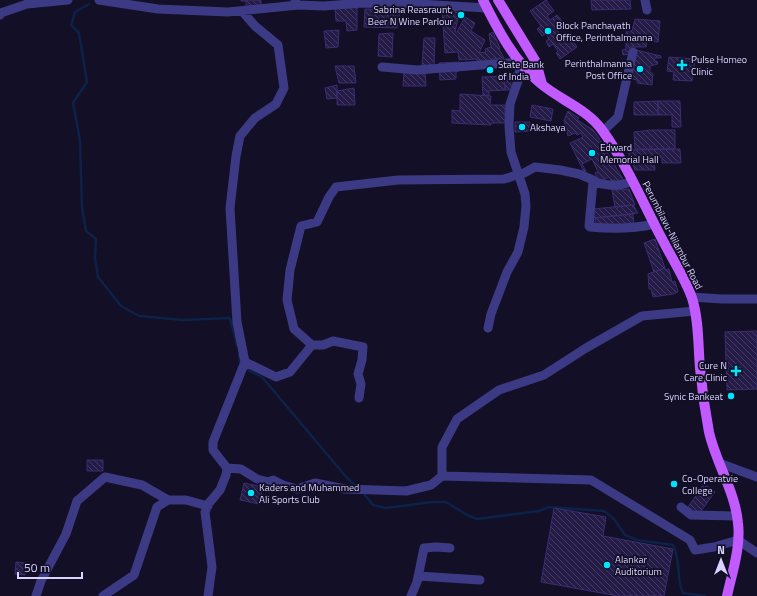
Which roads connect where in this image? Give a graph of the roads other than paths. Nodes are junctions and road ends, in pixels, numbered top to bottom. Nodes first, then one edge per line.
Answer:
1 (68, 0) edge
2 (99, 0) edge
3 (498, 0) edge
4 (645, 0) edge
5 (296, 2) edge
6 (485, 4) edge
7 (647, 10) dead end
8 (242, 11) junction
9 (0, 15) edge
10 (633, 52) dead end
11 (520, 62) junction
12 (382, 67) dead end
13 (542, 84) junction
14 (603, 131) junction
15 (517, 174) junction
16 (632, 181) junction
17 (593, 182) junction
18 (654, 224) junction
19 (692, 297) junction
20 (757, 299) edge
21 (695, 311) junction
22 (488, 328) dead end
23 (312, 345) junction
24 (245, 362) junction
25 (359, 398) dead end
26 (719, 463) junction
27 (227, 468) junction
28 (442, 476) junction
29 (757, 477) edge
30 (168, 500) junction
31 (208, 506) junction
32 (681, 507) dead end
33 (737, 516) junction
34 (738, 540) junction
35 (450, 548) dead end
36 (757, 553) edge
37 (418, 576) junction
38 (480, 580) dead end
39 (36, 596) edge
40 (102, 596) edge
41 (208, 596) edge
42 (411, 596) edge
43 (726, 596) edge

1 - 9 street
2 - 8 street
3 - 13 main road
4 - 7 street
5 - 6 street
5 - 8 street
6 - 11 main road, Perumbilavu-Nilambur Road
8 - 24 street
10 - 14 street
11 - 12 street
11 - 13 main road, Perumbilavu-Nilambur Road
11 - 15 street
13 - 14 main road, Perumbilavu-Nilambur Road
14 - 16 main road, Perumbilavu-Nilambur Road
15 - 17 street
15 - 22 street
15 - 23 street
16 - 17 street
16 - 18 main road, Perumbilavu-Nilambur Road
17 - 18 street
18 - 19 main road, Perumbilavu-Nilambur Road
19 - 20 street
19 - 21 main road, Perumbilavu-Nilambur Road
21 - 26 main road, Perumbilavu-Nilambur Road
21 - 28 street
23 - 24 street
23 - 25 street
24 - 27 street
26 - 29 street
26 - 33 main road, Perumbilavu-Nilambur Road
27 - 28 street
27 - 31 street
28 - 34 street
30 - 31 street
30 - 39 street
30 - 40 street
31 - 41 street
32 - 33 street
33 - 34 main road, Perumbilavu-Nilambur Road
34 - 36 street
34 - 43 main road, Perumbilavu-Nilambur Road
35 - 37 street
37 - 38 street
37 - 42 street

